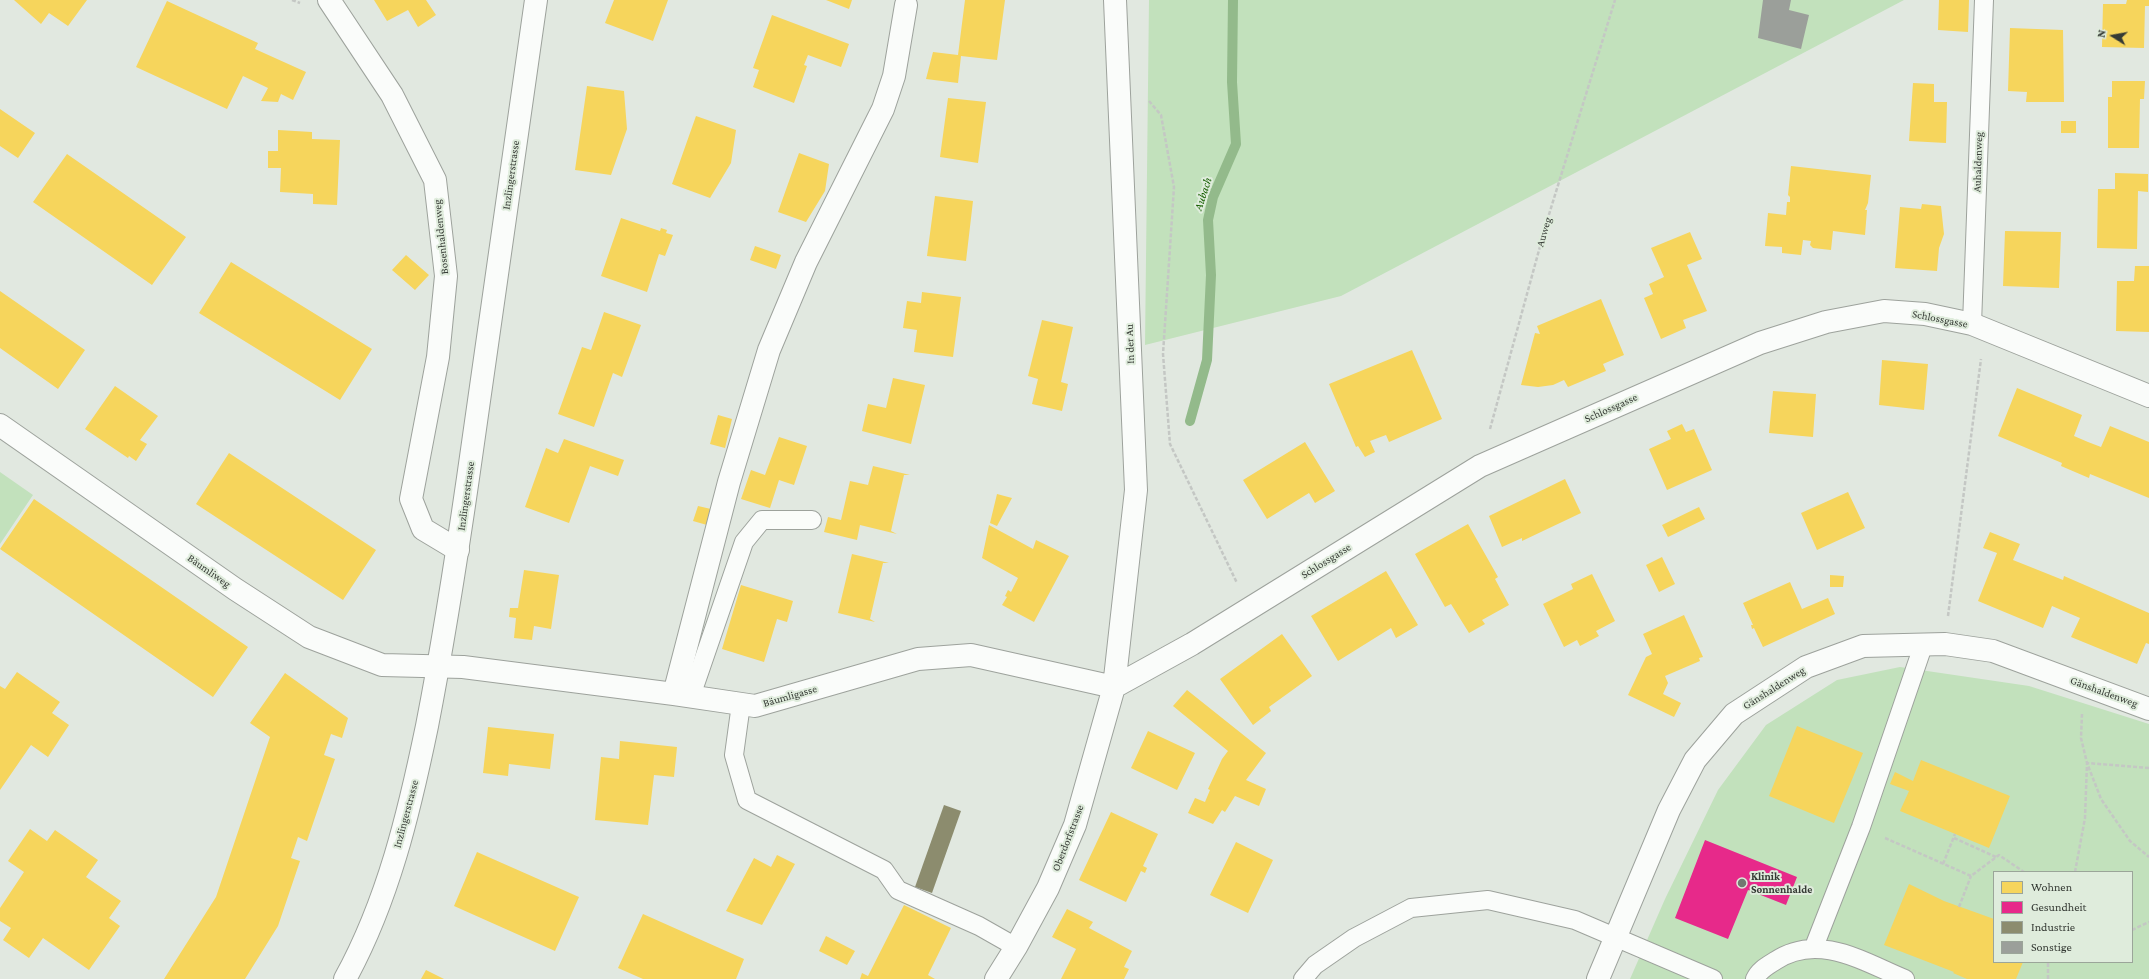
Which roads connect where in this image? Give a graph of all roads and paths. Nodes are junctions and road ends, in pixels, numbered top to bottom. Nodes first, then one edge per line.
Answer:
1 (329, 0) edge
2 (536, 0) edge
3 (1115, 0) edge
4 (1615, 0) edge
5 (1984, 0) edge
6 (906, 5) dead end
7 (1119, 80) junction
8 (1978, 327) junction
9 (2149, 396) edge
10 (0, 425) edge
11 (1480, 466) junction
12 (812, 520) dead end
13 (458, 550) junction
14 (1250, 608) junction
15 (1934, 644) junction
16 (438, 667) junction
17 (1114, 687) junction
18 (2088, 687) junction
19 (683, 695) junction
20 (741, 704) junction
21 (2149, 709) edge
22 (2087, 763) junction
23 (2149, 768) edge
24 (1860, 827) junction
25 (1955, 834) dead end
26 (1954, 838) junction
27 (1996, 857) junction
28 (2149, 857) edge
29 (1943, 864) junction
30 (2023, 871) edge
31 (2075, 871) edge
32 (1971, 876) junction
33 (1959, 907) dead end
34 (2149, 922) edge
35 (2133, 930) edge
36 (1617, 937) junction
37 (1016, 947) junction
38 (1814, 947) junction
39 (2048, 963) edge
40 (345, 979) edge
41 (996, 979) edge
42 (1303, 979) edge
43 (1598, 979) edge
44 (1713, 979) edge
45 (1755, 979) edge
46 (1905, 979) edge
47 (2048, 979) edge

1 - 13 street, Bosenhaldenweg
2 - 13 street, Inzlingerstrasse
3 - 7 street, In der Au
4 - 11 path, Auweg
5 - 8 lane, Auhaldenweg
6 - 19 street
7 - 14 path
7 - 17 street, In der Au
8 - 9 street, Schlossgasse
8 - 11 street, Schlossgasse
8 - 15 path
10 - 16 street, Bäumliweg
11 - 14 street, Schlossgasse
12 - 19 lane
13 - 16 street, Inzlingerstrasse
14 - 17 street, Schlossgasse
15 - 18 street, Gänshaldenweg
15 - 24 lane
15 - 36 street, Gänshaldenweg
16 - 19 street, Bäumligasse
16 - 40 street, Inzlingerstrasse
17 - 20 street, Bäumligasse
17 - 37 street, Oberdorfstrasse
18 - 21 street, Gänshaldenweg
18 - 22 path
19 - 20 street, Bäumligasse
20 - 37 lane
22 - 23 path
22 - 28 path
22 - 31 path
24 - 29 path
24 - 38 lane
25 - 26 path
26 - 27 path
26 - 29 path
27 - 30 path
27 - 32 path
29 - 32 path
32 - 33 path
34 - 35 path
36 - 42 lane
36 - 43 street, Gänshaldenweg
36 - 44 lane
37 - 41 street, Oberdorfstrasse
38 - 45 lane
38 - 46 lane
39 - 47 path

